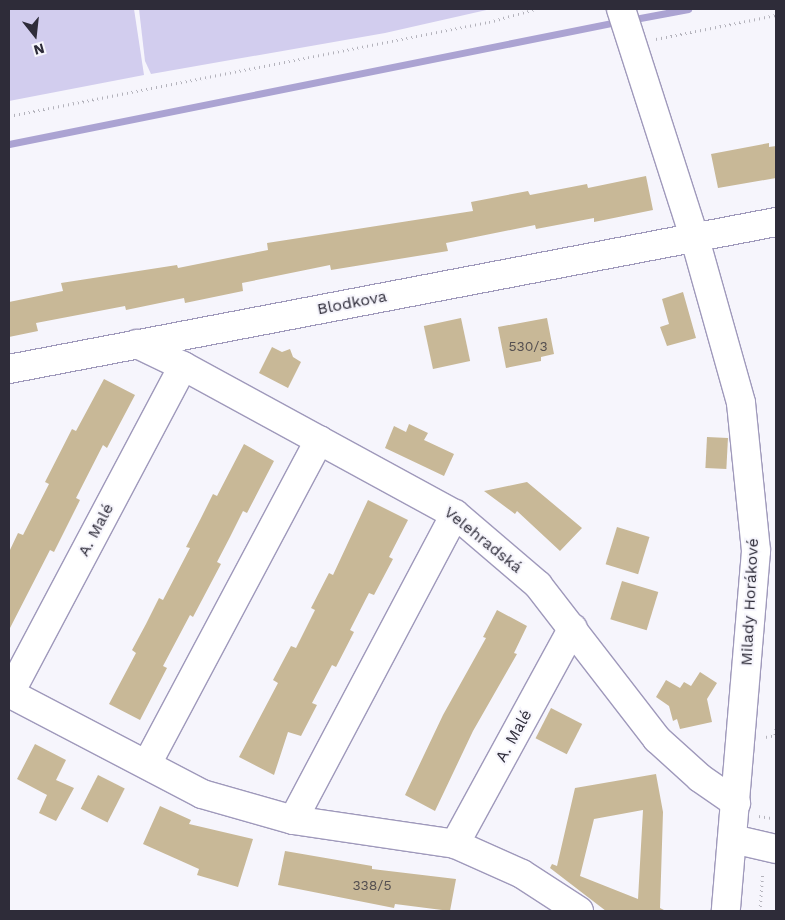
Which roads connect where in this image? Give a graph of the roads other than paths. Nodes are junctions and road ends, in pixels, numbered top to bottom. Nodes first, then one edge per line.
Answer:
1 (621, 9) edge
2 (776, 222) edge
3 (695, 238) junction
4 (137, 344) junction
5 (183, 366) junction
6 (9, 369) edge
7 (319, 440) junction
8 (455, 514) junction
9 (573, 628) junction
10 (9, 693) edge
11 (147, 764) junction
12 (736, 803) junction
13 (293, 820) junction
14 (733, 839) junction
15 (455, 844) junction
16 (776, 848) edge
17 (579, 911) edge
18 (726, 911) edge

1 - 3 street, Milady Horákové
2 - 3 street, Blodkova
3 - 4 street, Blodkova
3 - 12 street, Milady Horákové
4 - 5 street, Velehradská
4 - 6 street, Blodkova
5 - 7 street, Velehradská
5 - 10 street, A. Malé
7 - 8 street, Velehradská
7 - 11 street
8 - 9 street, Velehradská
8 - 13 street
9 - 12 street, Velehradská
9 - 15 street, A. Malé
10 - 11 street, A. Malé
11 - 13 street, A. Malé
12 - 14 street, Milady Horákové
13 - 15 street, A. Malé
14 - 16 street
14 - 18 street, Milady Horákové
15 - 17 street, A. Malé

